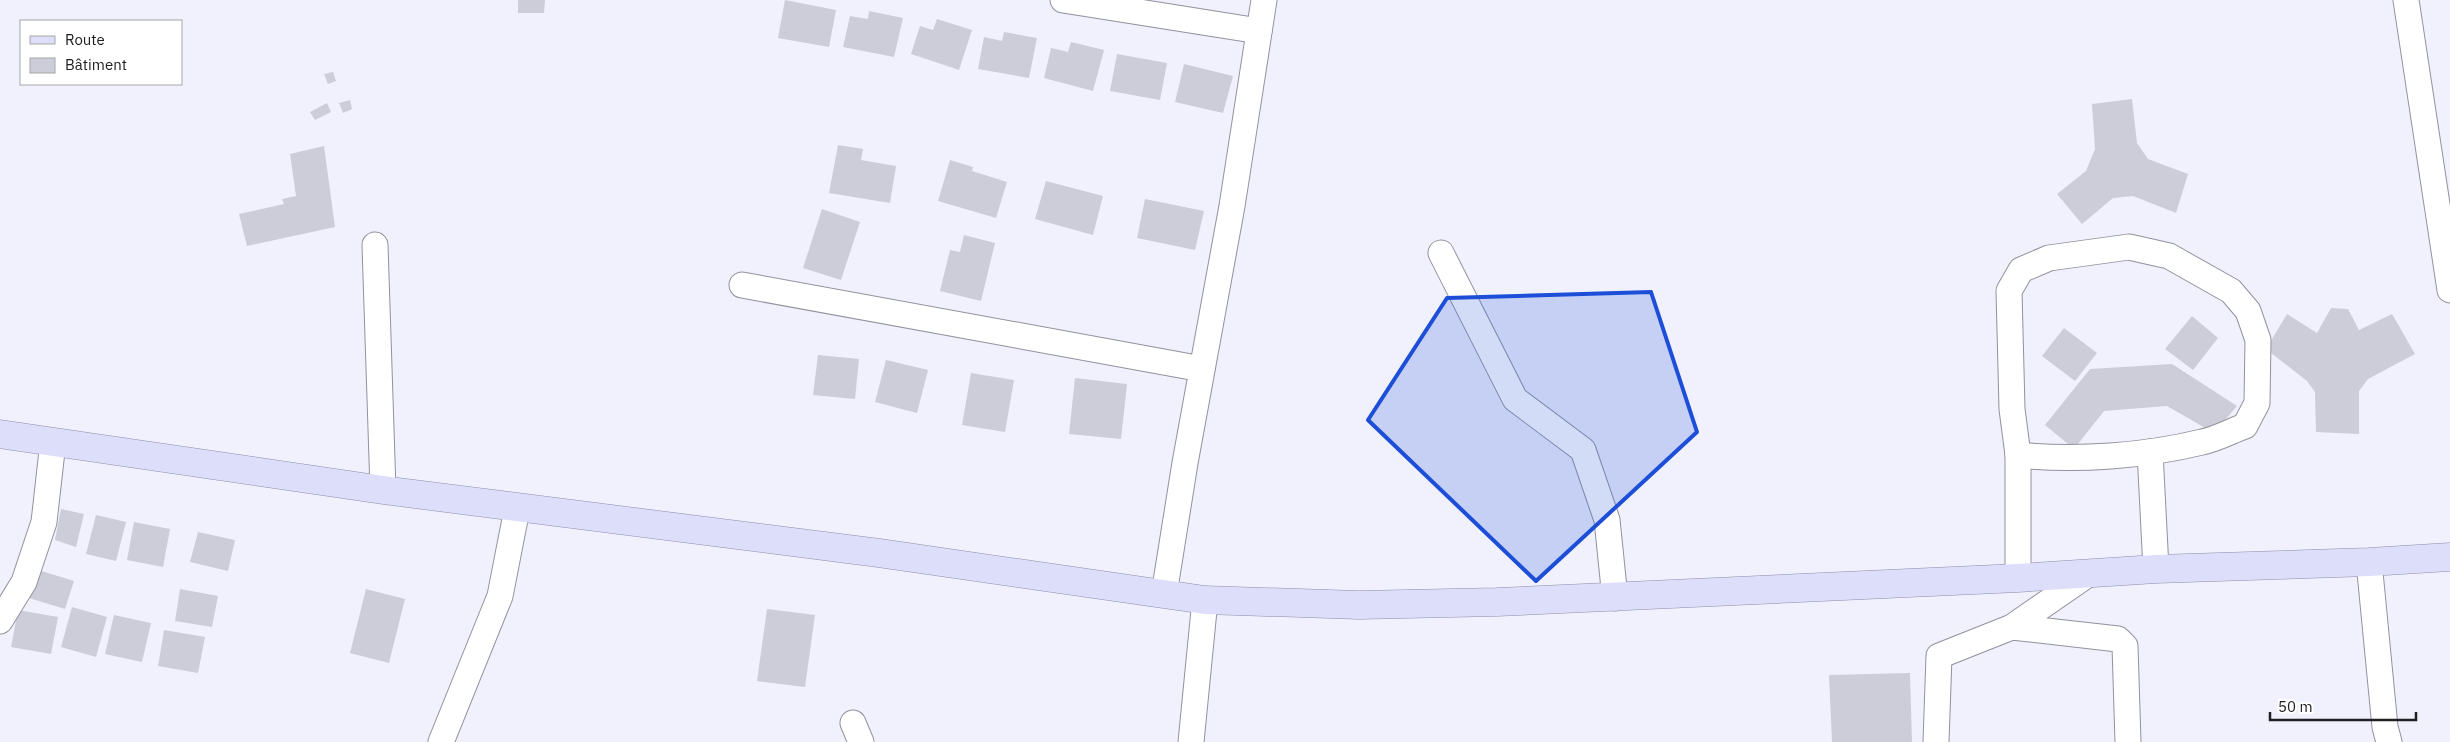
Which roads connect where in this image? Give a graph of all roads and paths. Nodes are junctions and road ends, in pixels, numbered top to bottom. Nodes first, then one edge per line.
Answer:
1 (1063, 0) edge
2 (1264, 0) edge
3 (2406, 0) edge
4 (1259, 31) junction
5 (376, 246) dead end
6 (1441, 253) dead end
7 (742, 284) dead end
8 (2450, 290) edge
9 (1202, 370) junction
10 (0, 434) edge
11 (53, 442) junction
12 (2150, 452) junction
13 (2018, 455) junction
14 (383, 490) junction
15 (517, 509) junction
16 (2450, 557) edge
17 (2369, 562) junction
18 (2156, 569) junction
19 (2090, 573) junction
20 (2018, 578) junction
21 (1164, 594) junction
22 (1615, 598) junction
23 (1205, 600) junction
24 (0, 621) edge
25 (2012, 627) junction
26 (441, 742) edge
27 (1190, 742) edge
28 (1936, 742) edge
29 (2128, 742) edge
30 (2389, 742) edge

1 - 4 street
2 - 4 street
3 - 8 street
4 - 9 street
5 - 14 street
6 - 22 street
7 - 9 street
9 - 21 street
10 - 11 main road
11 - 14 main road
11 - 24 street
12 - 13 street
12 - 13 street
12 - 18 street
13 - 20 street
14 - 15 main road
15 - 21 main road
15 - 26 street
16 - 17 main road
17 - 18 main road
17 - 30 street
18 - 19 main road
19 - 20 main road
19 - 25 street
20 - 22 main road
21 - 23 main road
22 - 23 main road
23 - 27 street
25 - 28 street
25 - 29 street

